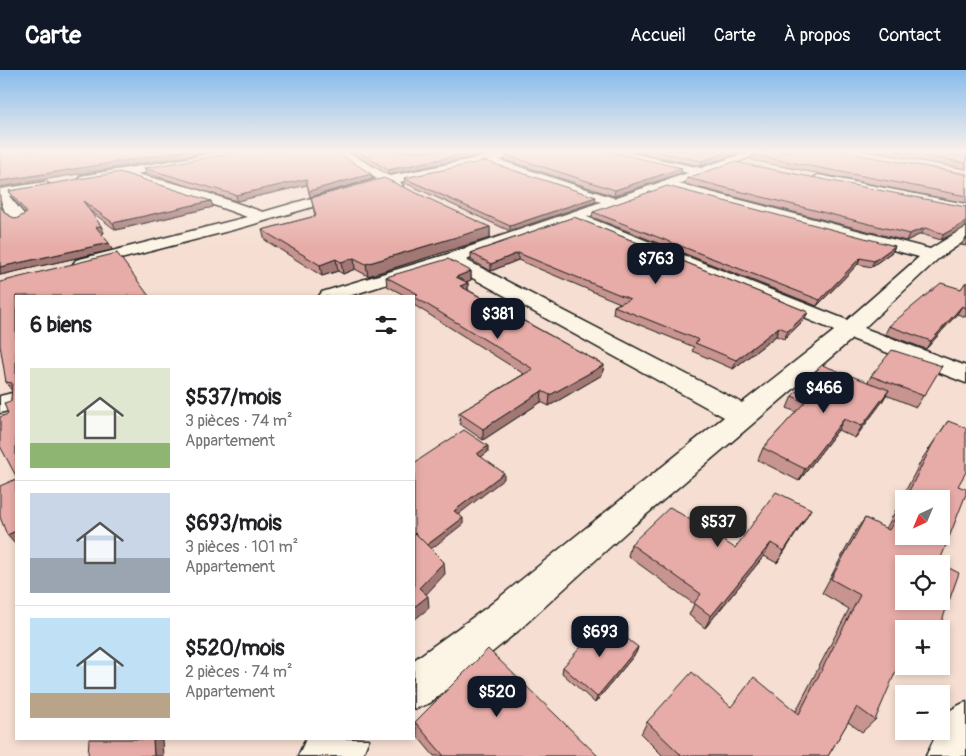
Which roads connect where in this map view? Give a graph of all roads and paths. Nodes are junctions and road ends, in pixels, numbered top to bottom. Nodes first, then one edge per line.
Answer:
1 (158, 183) edge
2 (379, 183) edge
3 (391, 183) edge
4 (554, 183) edge
5 (669, 183) edge
6 (841, 183) edge
7 (56, 184) edge
8 (666, 184) junction
9 (412, 192) edge
10 (0, 194) edge
11 (614, 202) junction
12 (966, 208) edge
13 (575, 216) junction
14 (262, 217) junction
15 (20, 218) edge
16 (492, 229) edge
17 (966, 232) edge
18 (508, 238) junction
19 (932, 255) junction
20 (451, 259) junction
21 (68, 267) edge
22 (332, 295) edge
23 (849, 330) junction
24 (966, 376) edge
25 (15, 400) edge
26 (0, 405) edge
27 (744, 416) junction
28 (415, 686) edge
29 (966, 726) edge
30 (344, 740) edge
31 (323, 756) edge
32 (951, 756) edge

1 - 14 street
2 - 14 street
3 - 9 street
4 - 11 street
5 - 8 street
6 - 12 street
7 - 10 street
8 - 11 street
8 - 19 street
10 - 15 street
11 - 13 street
13 - 18 street
13 - 23 street
14 - 21 street
16 - 18 street
17 - 19 street
18 - 20 street
19 - 23 street
20 - 22 street
20 - 27 street
23 - 24 street
23 - 27 street
25 - 26 street
27 - 28 street
29 - 32 street
30 - 31 street

